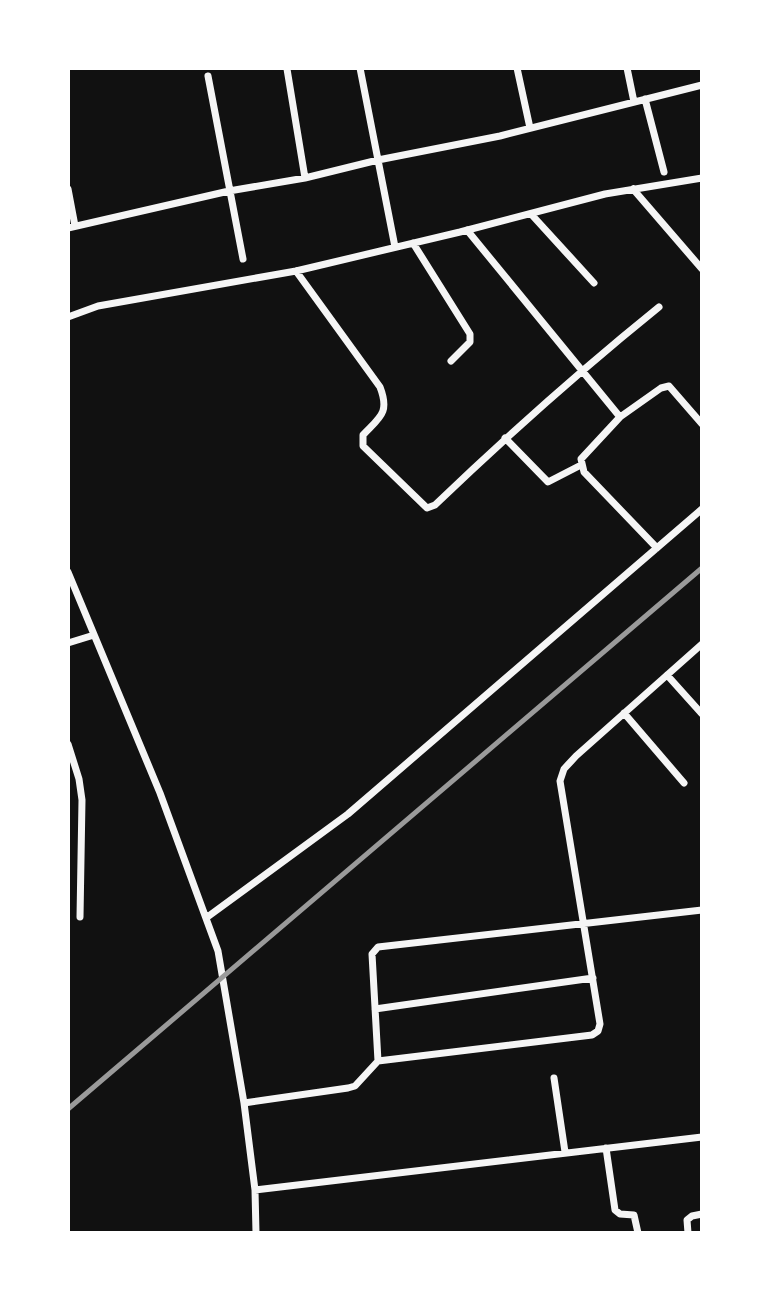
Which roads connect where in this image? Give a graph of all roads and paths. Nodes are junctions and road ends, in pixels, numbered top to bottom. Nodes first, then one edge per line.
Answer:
1 (360, 68) edge
2 (517, 68) edge
3 (627, 68) edge
4 (287, 69) edge
5 (208, 76) dead end
6 (702, 85) edge
7 (645, 99) junction
8 (634, 102) junction
9 (530, 128) junction
10 (378, 160) junction
11 (664, 172) dead end
12 (305, 178) junction
13 (702, 178) edge
14 (68, 189) edge
15 (633, 189) junction
16 (229, 191) junction
17 (531, 214) junction
18 (71, 227) edge
19 (467, 230) junction
20 (413, 243) junction
21 (395, 247) junction
22 (243, 259) dead end
23 (702, 269) edge
24 (296, 271) junction
25 (594, 283) dead end
26 (659, 307) dead end
27 (68, 317) edge
28 (451, 361) dead end
29 (582, 370) junction
30 (620, 417) junction
31 (702, 424) edge
32 (505, 438) junction
33 (581, 465) junction
34 (702, 509) edge
35 (657, 548) junction
36 (68, 572) edge
37 (94, 635) junction
38 (68, 643) edge
39 (702, 643) edge
40 (667, 675) junction
41 (624, 713) junction
42 (702, 714) edge
43 (68, 744) edge
44 (684, 783) dead end
45 (702, 910) edge
46 (80, 917) dead end
47 (206, 918) junction
48 (583, 923) junction
49 (593, 978) junction
50 (375, 1009) junction
51 (378, 1061) junction
52 (554, 1078) dead end
53 (244, 1103) junction
54 (702, 1137) edge
55 (606, 1148) junction
56 (565, 1152) junction
57 (255, 1190) junction
58 (702, 1214) edge
59 (256, 1233) edge
60 (638, 1233) edge
61 (688, 1233) edge

1 - 10 street
2 - 9 street
3 - 8 street
4 - 12 street
5 - 16 street
6 - 7 street
7 - 8 street
7 - 11 street
8 - 9 street
9 - 10 street
10 - 12 street
10 - 21 street
12 - 16 street
13 - 15 street
14 - 18 street
15 - 17 street
15 - 23 street
16 - 18 street
16 - 22 street
17 - 19 street
17 - 25 street
19 - 20 street
19 - 29 street
20 - 21 street
20 - 28 street
21 - 24 street
24 - 27 street
24 - 32 street
26 - 29 street
29 - 30 street
29 - 32 street
30 - 31 street
30 - 33 street
32 - 33 street
33 - 35 street
34 - 35 street
35 - 47 street
36 - 37 street
37 - 38 street
37 - 47 street
39 - 40 street
40 - 41 street
40 - 42 street
41 - 44 street
41 - 48 street
43 - 46 street
45 - 48 street
47 - 53 street
48 - 49 street
48 - 50 street
49 - 50 street
49 - 51 street
50 - 51 street
51 - 53 street
52 - 56 street
53 - 57 street
54 - 55 street
55 - 56 street
55 - 60 street
56 - 57 street
57 - 59 street
58 - 61 street

